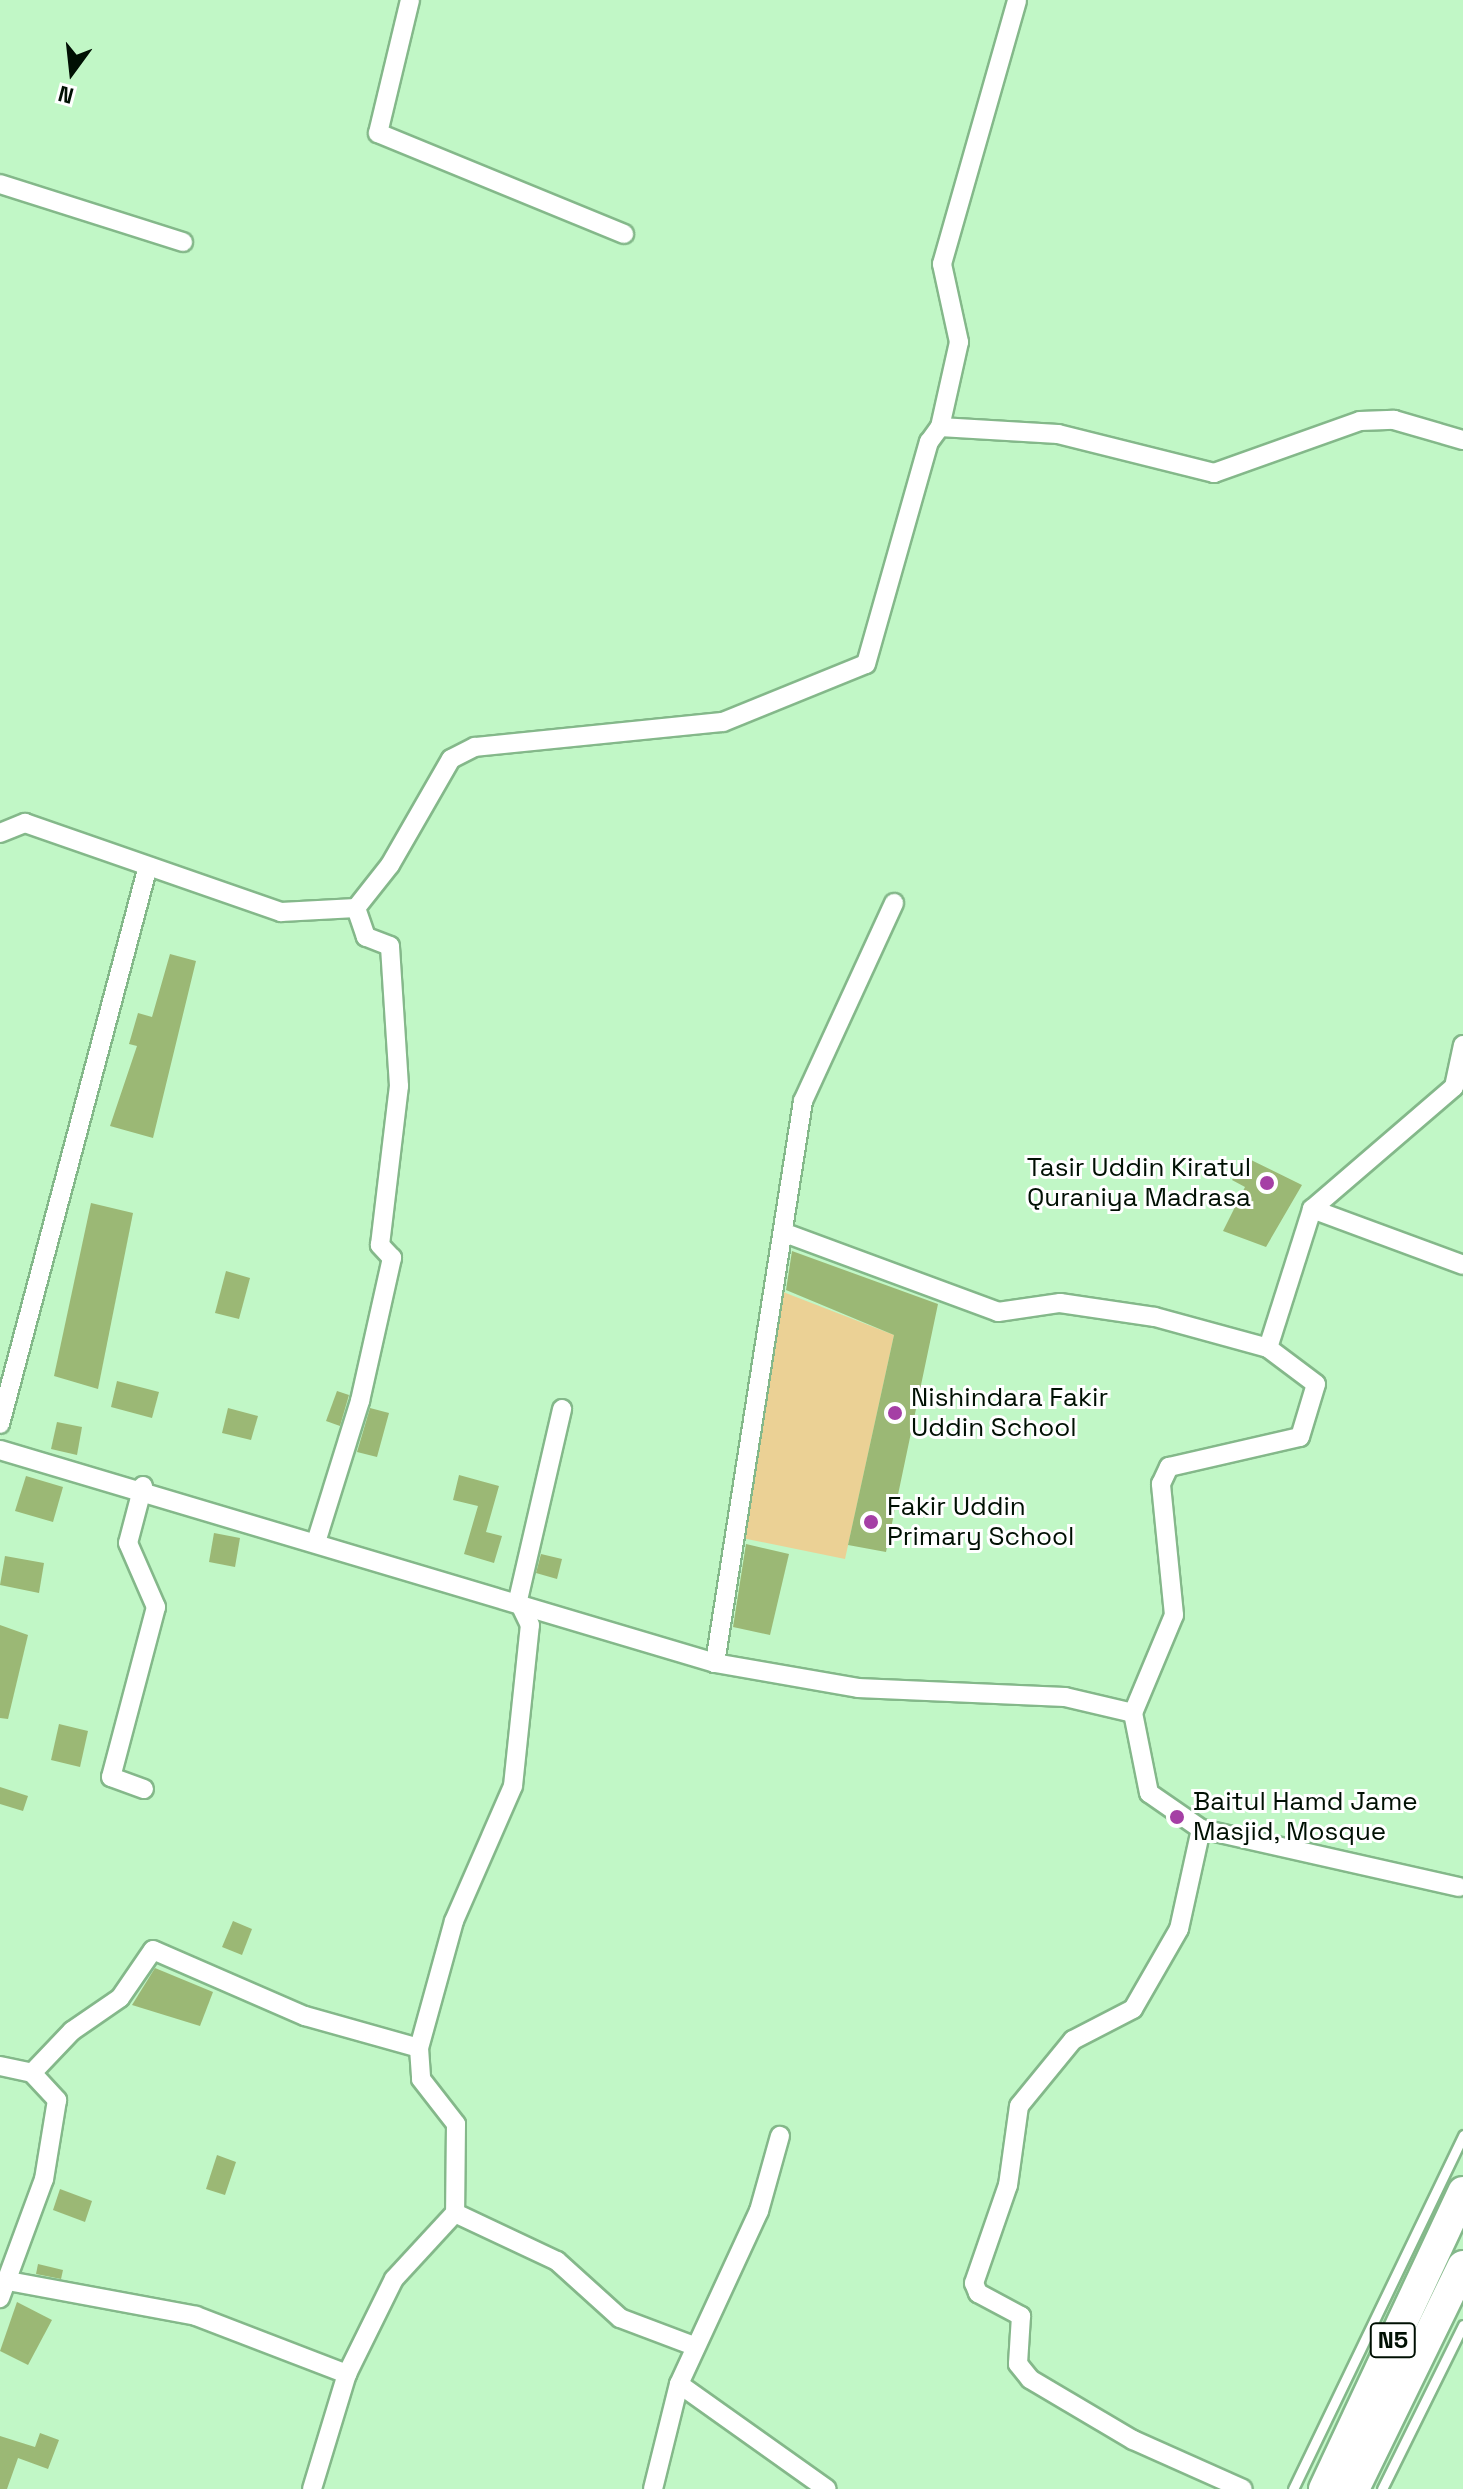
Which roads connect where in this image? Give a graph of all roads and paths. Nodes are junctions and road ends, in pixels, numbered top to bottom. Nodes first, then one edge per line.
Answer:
1 (410, 0) edge
2 (1017, 0) edge
3 (0, 184) edge
4 (624, 234) dead end
5 (183, 242) dead end
6 (940, 427) junction
7 (1463, 440) edge
8 (0, 833) edge
9 (148, 866) junction
10 (894, 903) dead end
11 (356, 908) junction
12 (1463, 1045) edge
13 (1312, 1209) junction
14 (785, 1233) junction
15 (1463, 1265) edge
16 (1268, 1348) junction
17 (562, 1409) dead end
18 (0, 1424) edge
19 (0, 1450) edge
20 (143, 1486) junction
21 (317, 1539) junction
22 (518, 1600) junction
23 (715, 1663) junction
24 (1133, 1713) junction
25 (144, 1789) dead end
26 (1201, 1829) junction
27 (1459, 1887) dead end
28 (419, 2048) junction
29 (0, 2066) edge
30 (32, 2073) junction
31 (1463, 2135) edge
32 (780, 2136) dead end
33 (1463, 2192) edge
34 (455, 2213) junction
35 (1463, 2266) edge
36 (4, 2290) edge
37 (1463, 2325) edge
38 (694, 2346) junction
39 (347, 2374) junction
40 (679, 2384) junction
41 (312, 2489) edge
42 (653, 2489) edge
43 (827, 2489) edge
44 (1243, 2489) edge
45 (1293, 2489) edge
46 (1324, 2489) edge
47 (1354, 2489) edge
48 (1382, 2489) edge

1 - 4 street
2 - 6 street
3 - 5 street
6 - 7 street
6 - 11 street
8 - 9 street
9 - 11 street
9 - 18 street
10 - 14 street
11 - 21 street
12 - 13 street
13 - 15 street
13 - 16 street
14 - 16 street
14 - 23 street
16 - 24 street
17 - 22 street
19 - 20 street
20 - 21 street
20 - 25 street
21 - 22 street
22 - 23 street
22 - 28 street
23 - 24 street
24 - 26 street
26 - 27 street
26 - 44 street
28 - 30 street
28 - 34 street
29 - 30 street
30 - 36 street
31 - 45 lane
32 - 38 street
33 - 46 highway, N5
34 - 38 street
34 - 39 street
35 - 47 highway, N5
36 - 39 street
37 - 48 lane
38 - 40 street
39 - 41 street
40 - 42 street
40 - 43 street

